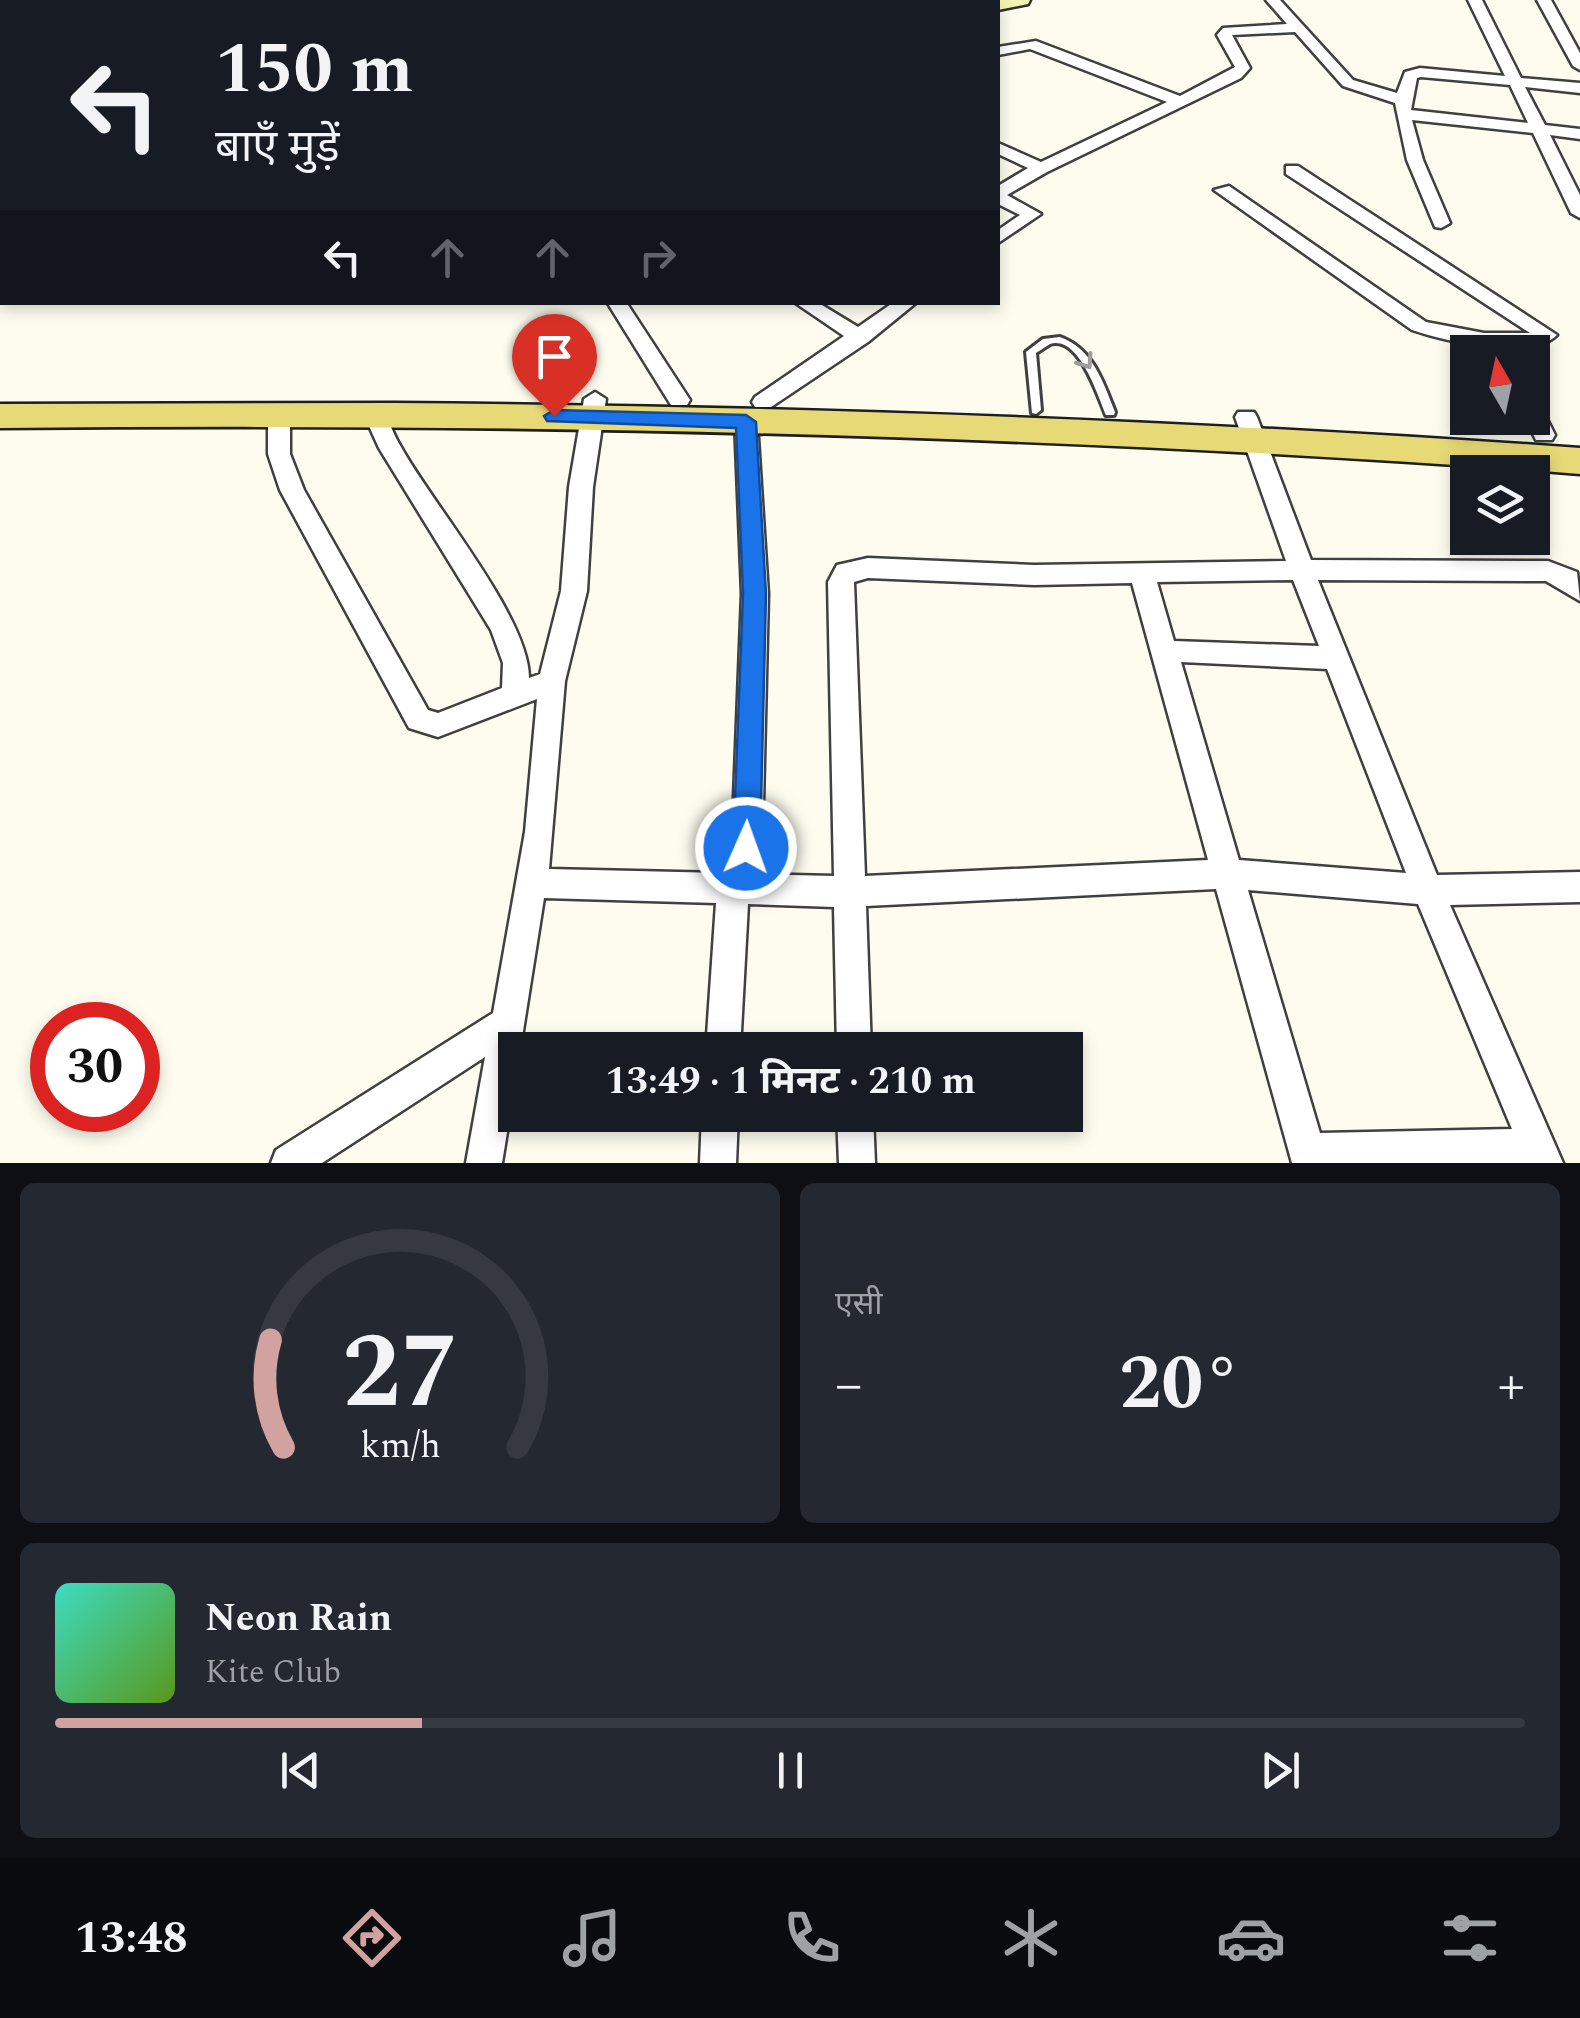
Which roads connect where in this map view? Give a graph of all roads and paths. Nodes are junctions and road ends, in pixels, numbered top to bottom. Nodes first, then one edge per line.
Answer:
1 (1273, 0) edge
2 (1475, 0) edge
3 (1544, 0) edge
4 (1298, 28) junction
5 (1000, 50) edge
6 (1422, 59) dead end
7 (1580, 66) edge
8 (1580, 74) edge
9 (1510, 75) junction
10 (1580, 88) edge
11 (1179, 101) junction
12 (1403, 107) junction
13 (1537, 129) junction
14 (1580, 134) edge
15 (1000, 149) edge
16 (1040, 168) junction
17 (1292, 170) dead end
18 (1561, 174) junction
19 (1580, 176) edge
20 (1222, 190) dead end
21 (1000, 194) edge
22 (1000, 196) edge
23 (1580, 213) edge
24 (1441, 224) dead end
25 (1000, 237) edge
26 (618, 305) edge
27 (808, 305) edge
28 (904, 305) edge
29 (1547, 335) edge
30 (1450, 336) edge
31 (861, 338) junction
32 (0, 400) edge
33 (678, 400) junction
34 (96, 407) junction
35 (592, 408) junction
36 (1036, 410) junction
37 (754, 412) junction
38 (1110, 412) junction
39 (0, 416) edge
40 (278, 417) junction
41 (376, 417) junction
42 (1450, 424) edge
43 (1249, 427) junction
44 (1550, 427) edge
45 (1580, 438) edge
46 (1580, 461) edge
47 (1302, 570) junction
48 (1142, 574) junction
49 (1580, 590) edge
50 (1164, 651) junction
51 (1338, 658) junction
52 (552, 680) junction
53 (516, 694) junction
54 (1228, 874) junction
55 (531, 883) junction
56 (732, 887) junction
57 (1580, 888) edge
58 (1428, 890) junction
59 (850, 892) junction
60 (506, 1023) junction
61 (725, 1032) edge
62 (854, 1032) edge
63 (719, 1132) edge
64 (856, 1132) edge
65 (1542, 1154) edge
66 (1309, 1158) edge
67 (288, 1163) edge
68 (484, 1163) edge
69 (718, 1163) edge
70 (856, 1163) edge

1 - 4 street
2 - 9 street
3 - 7 street
4 - 11 street
4 - 12 street
5 - 11 street
6 - 9 street
8 - 9 street
9 - 10 street
9 - 12 street
9 - 13 street
11 - 16 street
12 - 13 street
12 - 24 street
13 - 14 street
13 - 18 street
15 - 16 street
16 - 21 street
17 - 29 street
18 - 19 street
18 - 23 street
20 - 30 street
22 - 25 street
26 - 33 street
27 - 31 street
28 - 31 street
31 - 37 street
32 - 34 main road
33 - 35 main road
33 - 37 main road
34 - 35 main road
34 - 39 main road
34 - 40 main road
35 - 37 main road
35 - 41 main road
35 - 52 street
36 - 37 main road
36 - 38 main road
36 -> 38 lane
37 - 43 main road
37 - 56 street
38 - 43 main road
40 - 41 main road
40 - 53 street
41 - 53 street
42 - 43 main road
43 - 46 main road
43 - 47 street
44 - 45 main road
47 - 48 street
47 - 49 street
47 - 51 street
48 - 50 street
48 - 59 street
50 - 51 street
50 - 54 street
51 - 58 street
52 - 53 street
52 - 55 street
54 - 58 street
54 - 59 street
54 - 66 street
55 - 56 street
55 - 60 street
56 - 59 street
56 - 61 street
57 - 58 street
58 - 65 street
59 - 62 street
60 - 67 street
60 - 68 street
63 - 69 street
64 - 70 street
65 - 66 street

